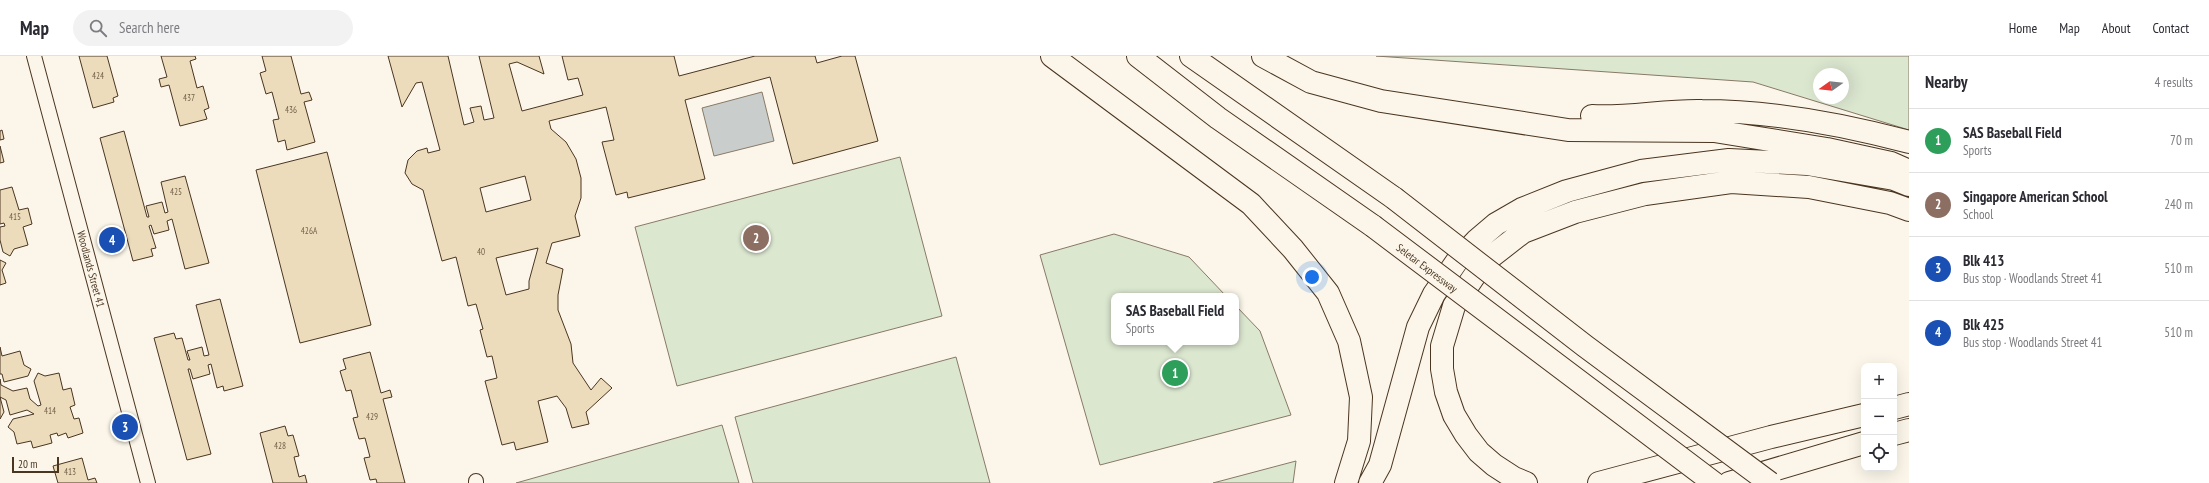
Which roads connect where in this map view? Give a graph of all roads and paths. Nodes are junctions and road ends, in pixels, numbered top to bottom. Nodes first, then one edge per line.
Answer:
1 (34, 56) edge
2 (1052, 56) edge
3 (1138, 56) edge
4 (1191, 56) edge
5 (1263, 56) edge
6 (1533, 125) junction
7 (1909, 142) edge
8 (1909, 171) edge
9 (1909, 185) edge
10 (1909, 210) edge
11 (1909, 404) edge
12 (1897, 407) edge
13 (1861, 416) edge
14 (1909, 430) edge
15 (1897, 433) edge
16 (1861, 444) edge
17 (148, 483) edge
18 (1346, 483) edge
19 (1370, 483) edge
20 (1526, 483) edge
21 (1599, 483) edge
22 (1714, 483) edge
23 (1729, 483) edge
24 (1770, 483) edge

1 - 17 street, Woodlands Street 41
2 - 18 highway
3 - 22 highway, Seletar Expressway, bridge
4 - 24 highway, bridge
5 - 6 highway
6 - 7 highway
6 - 8 highway
9 - 19 highway
10 - 20 highway
11 - 12 highway
13 - 21 highway
14 - 15 highway
16 - 23 highway

